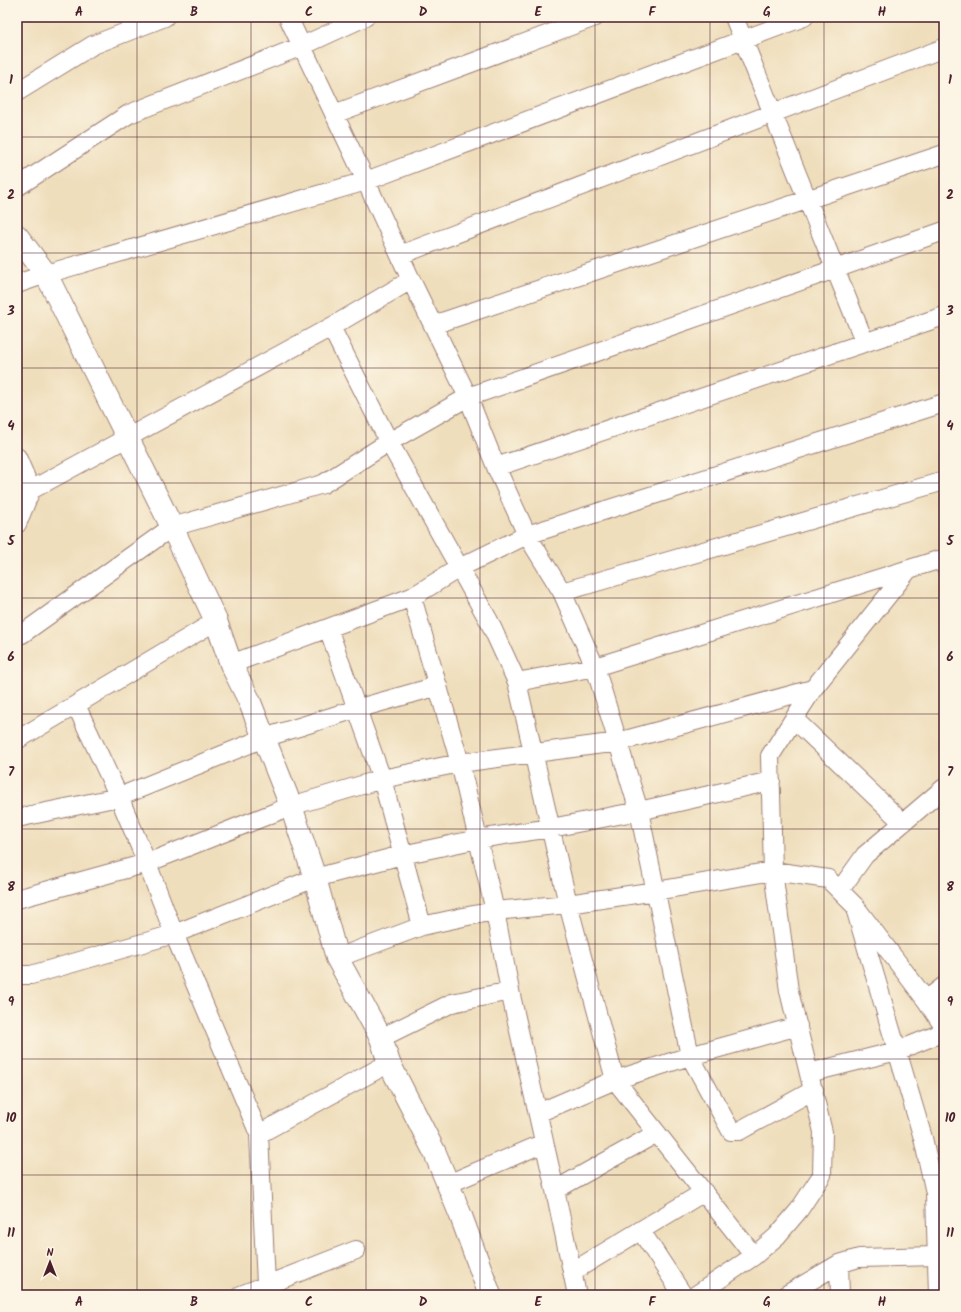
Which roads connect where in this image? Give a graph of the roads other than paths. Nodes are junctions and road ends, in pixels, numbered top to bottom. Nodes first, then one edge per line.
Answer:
1 (165, 17) edge
2 (288, 17) edge
3 (364, 17) edge
4 (595, 17) edge
5 (734, 17) edge
6 (804, 17) edge
7 (743, 40) junction
8 (302, 46) junction
9 (944, 48) edge
10 (17, 92) edge
11 (334, 114) junction
12 (772, 114) junction
13 (944, 154) edge
14 (366, 181) junction
15 (17, 186) edge
16 (807, 200) junction
17 (944, 231) edge
18 (17, 236) edge
19 (400, 255) junction
20 (835, 269) junction
21 (46, 274) junction
22 (411, 280) junction
23 (17, 284) edge
24 (944, 316) edge
25 (433, 325) junction
26 (331, 327) junction
27 (865, 343) junction
28 (468, 397) junction
29 (944, 403) edge
30 (128, 438) junction
31 (389, 442) junction
32 (17, 457) edge
33 (496, 467) junction
34 (944, 481) edge
35 (31, 490) junction
36 (17, 524) edge
37 (172, 527) junction
38 (527, 535) junction
39 (944, 565) edge
40 (459, 568) junction
41 (909, 569) junction
42 (562, 592) junction
43 (412, 597) junction
44 (216, 621) junction
45 (328, 628) junction
46 (22, 634) dead end
47 (232, 664) junction
48 (595, 667) junction
49 (517, 682) junction
50 (438, 686) junction
51 (813, 689) junction
52 (76, 704) junction
53 (356, 709) junction
54 (794, 719) junction
55 (264, 738) junction
56 (17, 740) edge
57 (618, 742) junction
58 (533, 754) junction
59 (460, 763) junction
60 (382, 779) junction
61 (771, 781) junction
62 (942, 794) edge
63 (120, 797) junction
64 (291, 806) junction
65 (639, 811) junction
66 (17, 818) edge
67 (903, 823) junction
68 (551, 828) junction
69 (478, 839) junction
70 (402, 855) junction
71 (148, 863) junction
72 (773, 871) junction
73 (315, 878) junction
74 (840, 890) junction
75 (656, 891) junction
76 (17, 900) edge
77 (568, 904) junction
78 (854, 905) junction
79 (495, 911) junction
80 (422, 926) junction
81 (174, 934) junction
82 (337, 958) junction
83 (17, 975) edge
84 (944, 986) edge
85 (510, 991) junction
86 (926, 1000) junction
87 (798, 1026) junction
88 (944, 1027) edge
89 (944, 1032) edge
90 (381, 1038) junction
91 (897, 1051) junction
92 (690, 1056) junction
93 (389, 1063) junction
94 (809, 1073) junction
95 (615, 1080) junction
96 (814, 1090) junction
97 (538, 1113) junction
98 (657, 1133) junction
99 (259, 1134) junction
100 (544, 1142) junction
101 (448, 1184) junction
102 (555, 1190) junction
103 (704, 1192) junction
104 (641, 1231) junction
105 (356, 1250) dead end
106 (754, 1256) junction
107 (936, 1256) junction
108 (839, 1264) junction
109 (572, 1272) junction
110 (268, 1290) edge
111 (241, 1295) edge
112 (490, 1295) edge
113 (576, 1295) edge
114 (683, 1295) edge
115 (696, 1295) edge
116 (786, 1295) edge
117 (840, 1295) edge
118 (938, 1295) edge

1 - 10 street
2 - 8 street
3 - 8 street
4 - 11 street
5 - 7 street
6 - 7 street
7 - 12 street
7 - 14 street
8 - 11 street
8 - 15 street
9 - 12 street
11 - 14 street
12 - 16 street
12 - 19 street
13 - 16 street
14 - 19 street
14 - 21 street
16 - 20 street
16 - 25 street
17 - 20 street
18 - 21 main road
19 - 22 street
20 - 27 street
20 - 28 street
21 - 23 street
21 - 30 main road
22 - 25 street
22 - 26 street
24 - 27 street
25 - 28 street
26 - 30 street
26 - 31 street
27 - 33 street
28 - 31 street
28 - 33 street
29 - 38 street
30 - 35 street
30 - 37 main road
31 - 37 street
31 - 40 street
32 - 35 street
33 - 38 street
34 - 42 street
35 - 36 street
37 - 44 main road
37 - 46 street
38 - 40 street
38 - 42 street
39 - 41 street
40 - 43 street
40 - 49 street
41 - 48 street
41 - 51 street
42 - 48 street
43 - 45 street
43 - 50 street
44 - 47 main road
44 - 52 street
45 - 47 street
45 - 53 street
47 - 55 main road
48 - 49 street
48 - 57 street
49 - 58 street
50 - 53 street
50 - 59 street
51 - 54 street
51 - 57 street
52 - 56 street
52 - 63 street
53 - 55 street
53 - 60 street
54 - 61 street
54 - 67 street
55 - 63 street
55 - 64 main road
57 - 58 street
57 - 65 street
58 - 59 street
58 - 68 street
59 - 60 street
59 - 69 street
60 - 64 street
60 - 70 street
61 - 65 street
61 - 72 street
62 - 67 street
63 - 66 street
63 - 71 street
64 - 71 street
64 - 73 main road
65 - 68 street
65 - 75 street
67 - 74 street
68 - 69 street
68 - 77 street
69 - 70 street
69 - 79 street
70 - 73 street
70 - 80 street
71 - 76 street
71 - 81 street
72 - 74 street
72 - 75 street
72 - 87 street
73 - 81 street
73 - 82 main road
74 - 78 street
75 - 77 street
75 - 92 street
77 - 79 street
77 - 95 street
78 - 86 street
78 - 91 street
79 - 80 street
79 - 85 street
80 - 82 street
81 - 83 street
81 - 99 street
82 - 90 main road
84 - 86 street
85 - 90 street
85 - 97 street
86 - 88 street
87 - 92 street
87 - 94 street
89 - 91 street
90 - 93 main road
91 - 94 street
91 - 107 street
92 - 95 street
92 - 96 street
93 - 99 street
93 - 101 main road
94 - 96 street
95 - 97 street
95 - 98 street
96 - 106 street
97 - 100 street
98 - 102 street
98 - 103 street
99 - 110 street
100 - 101 street
100 - 102 street
101 - 112 main road
102 - 109 street
103 - 104 street
103 - 106 street
104 - 109 street
104 - 114 street
105 - 110 street
106 - 115 street
107 - 108 street
107 - 118 street
108 - 116 street
108 - 117 street
109 - 113 street
110 - 111 street

